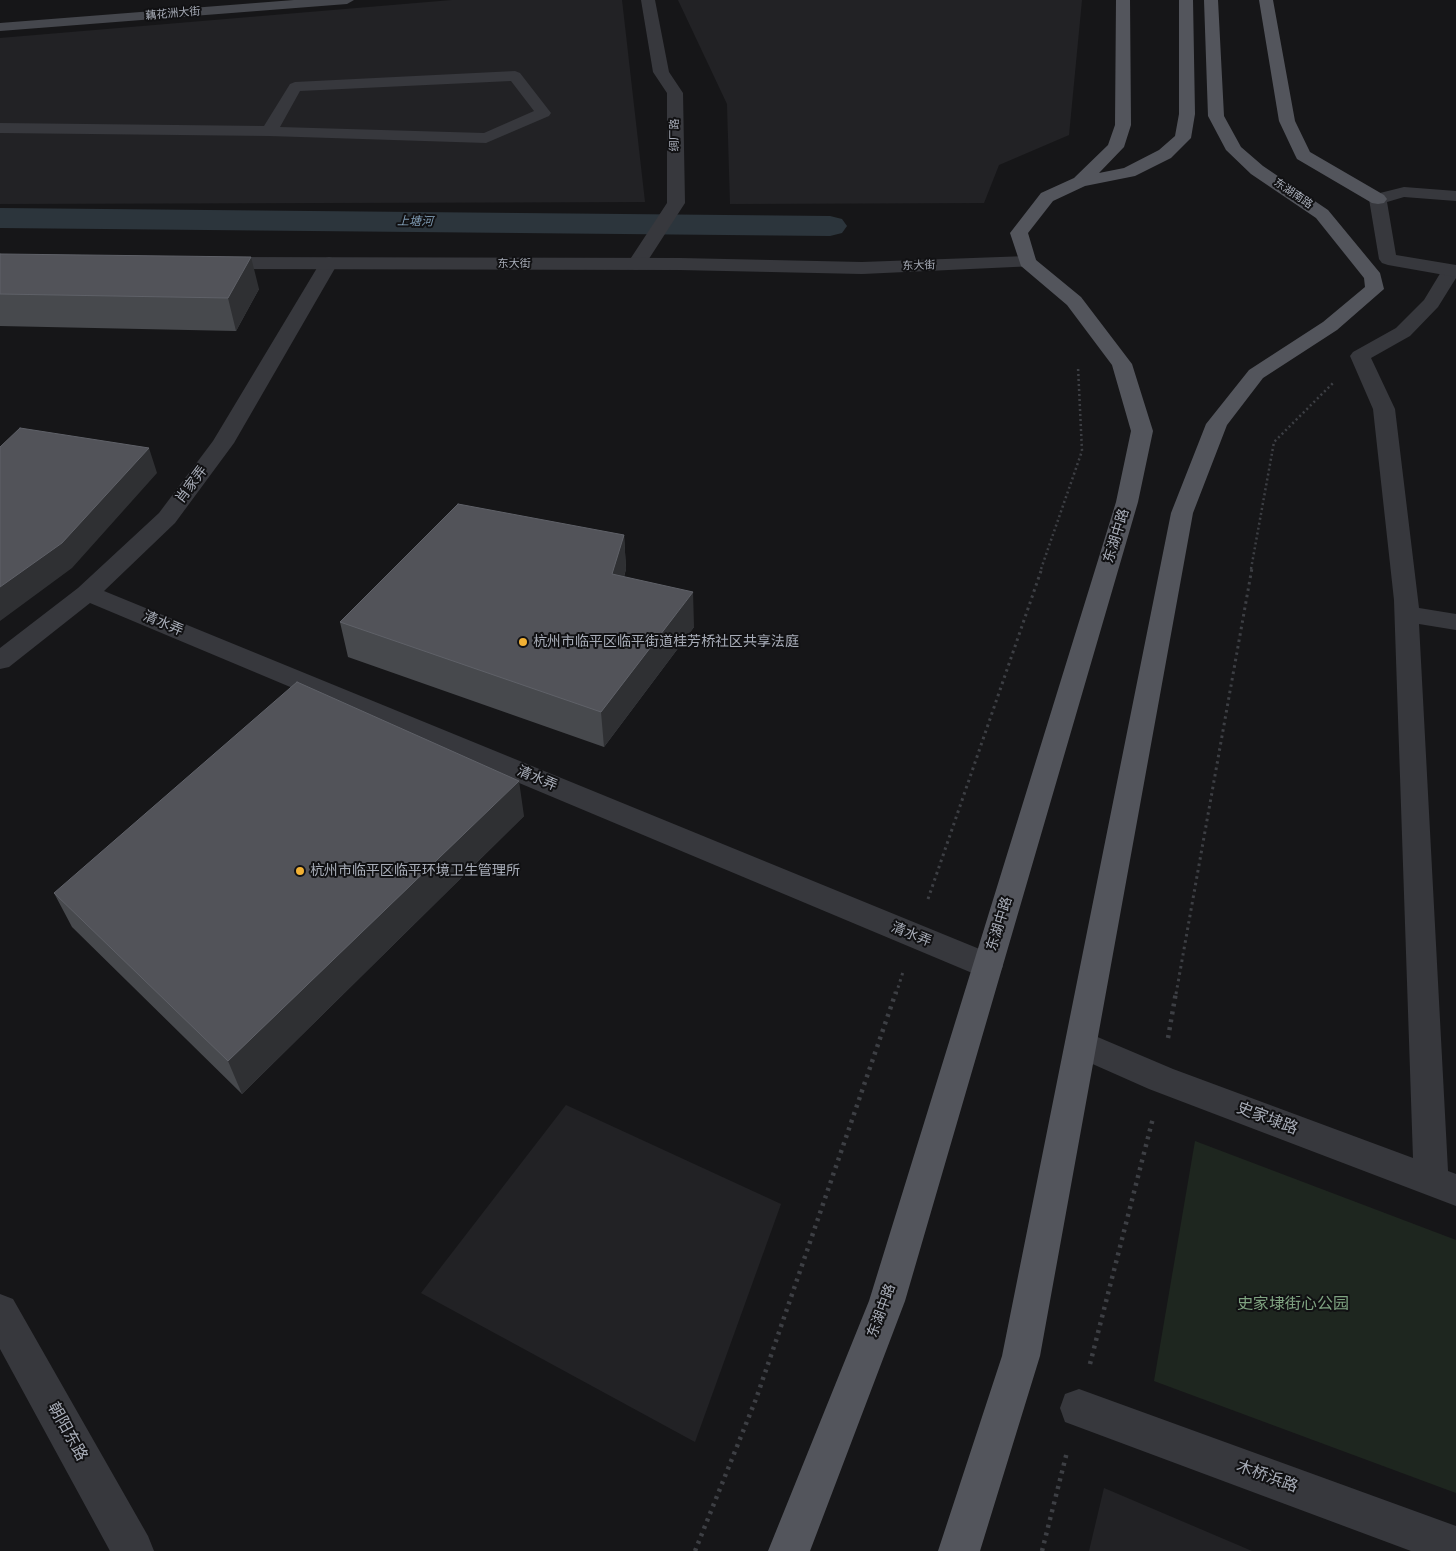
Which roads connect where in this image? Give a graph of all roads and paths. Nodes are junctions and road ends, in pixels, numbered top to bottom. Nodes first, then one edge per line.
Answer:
1 (270, 0) edge
2 (347, 0) edge
3 (648, 0) edge
4 (1123, 0) edge
5 (1186, 0) edge
6 (1211, 0) edge
7 (1266, 0) edge
8 (0, 22) edge
9 (0, 27) edge
10 (0, 128) edge
11 (269, 131) junction
12 (1080, 182) junction
13 (1456, 196) edge
14 (1378, 199) junction
15 (1388, 259) junction
16 (1360, 260) junction
17 (1028, 262) junction
18 (199, 263) edge
19 (329, 263) junction
20 (636, 264) junction
21 (1454, 271) edge
22 (1360, 356) junction
23 (87, 593) junction
24 (1407, 614) junction
25 (1456, 622) edge
26 (0, 661) edge
27 (988, 966) junction
28 (1081, 1044) junction
29 (1161, 1079) junction
30 (1443, 1185) edge
31 (1, 1317) edge
32 (1079, 1408) junction
33 (1456, 1547) edge
34 (133, 1551) edge
35 (789, 1551) edge
36 (959, 1551) edge
37 (1042, 1551) edge

1 - 8 main road, 藕花洲大街
2 - 9 main road, 藕花洲大街
3 - 20 street, 绸厂路
4 - 12 main road
5 - 12 main road
6 - 16 main road, 东湖南路
7 - 14 main road
10 - 11 street
11 - 11 street
12 - 17 main road
13 - 14 street
14 - 15 street
15 - 16 street
15 - 21 street
16 - 28 main road, 东湖南路
17 - 20 street, 东大街
17 - 27 main road, 东湖中路
18 - 19 street, 东大街
19 - 20 street, 东大街
19 - 23 street, 肖家弄
21 - 22 street
22 - 24 street
22 - 29 path
23 - 26 street, 肖家弄
23 - 27 street, 清水弄
24 - 25 street
24 - 30 street
27 - 35 main road, 东湖中路
28 - 29 street, 史家埭路
28 - 36 main road
29 - 30 street, 史家埭路
29 - 32 path
31 - 34 street, 朝阳东路
32 - 33 street, 木桥浜路
32 - 37 path

